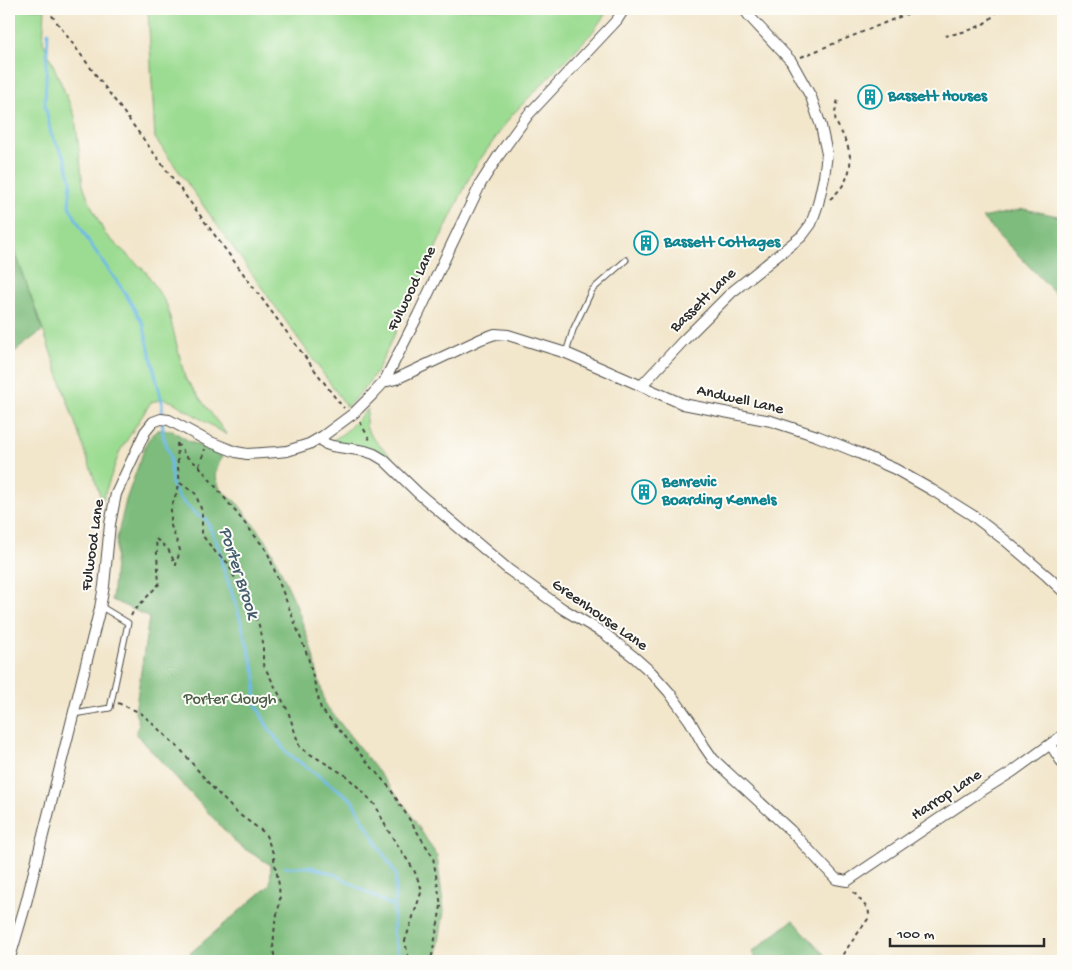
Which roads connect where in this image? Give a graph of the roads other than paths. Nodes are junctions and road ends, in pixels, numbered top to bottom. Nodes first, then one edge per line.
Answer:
1 (624, 9) edge
2 (744, 9) edge
3 (626, 260) dead end
4 (566, 354) junction
5 (384, 382) junction
6 (642, 385) junction
7 (320, 438) junction
8 (1063, 591) edge
9 (100, 606) junction
10 (73, 714) junction
11 (1063, 735) edge
12 (1050, 745) junction
13 (1063, 764) edge
14 (847, 881) joint
15 (9, 961) edge

1 - 5 street, Fulwood Lane
2 - 6 street, Bassett Lane
3 - 4 lane
4 - 5 street, Andwell Lane
4 - 6 street, Andwell Lane
5 - 7 street, Fulwood Lane
6 - 8 street, Andwell Lane
7 - 9 street, Fulwood Lane
7 - 14 street, Greenhouse Lane
9 - 10 street, Fulwood Lane
9 - 10 lane
10 - 15 street, Fulwood Lane
11 - 12 street, Harrop Lane
12 - 13 street
12 - 14 street, Harrop Lane

